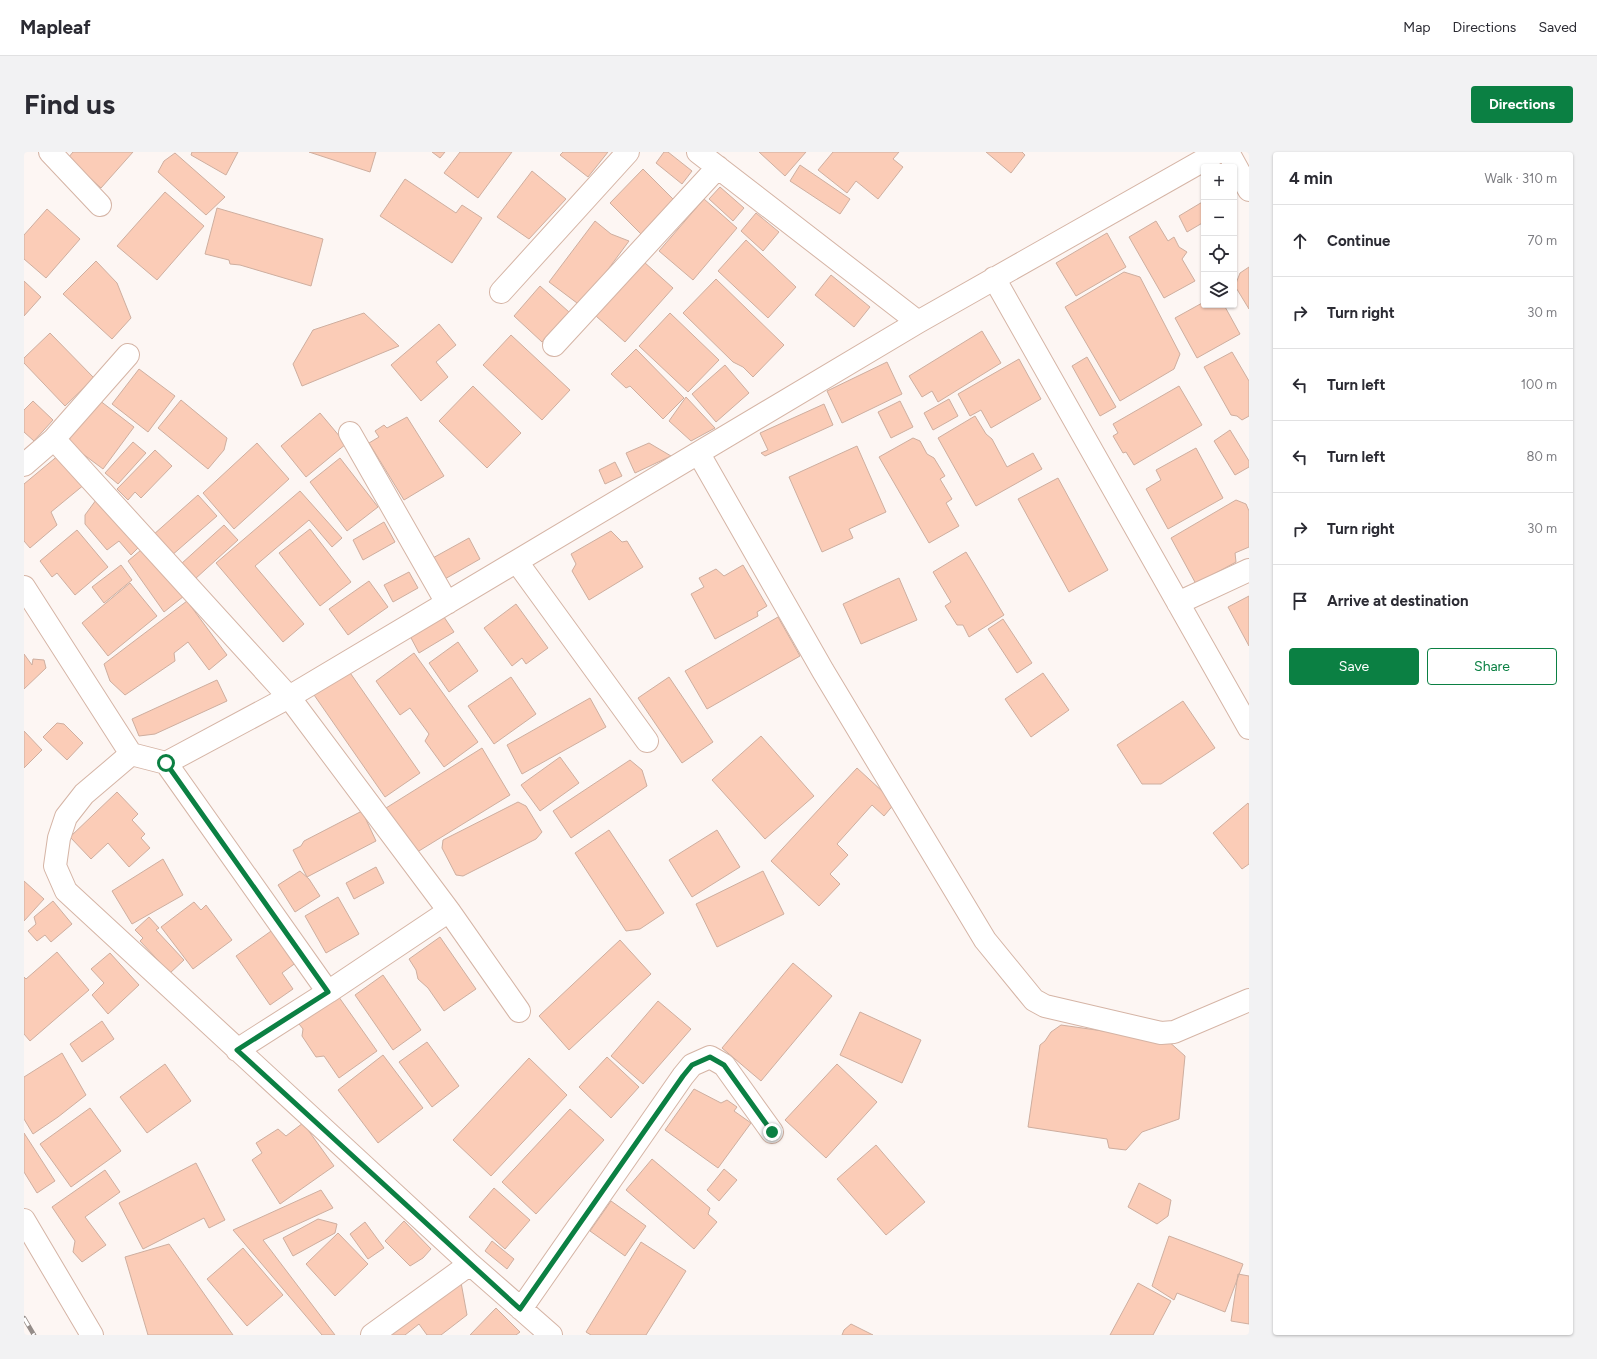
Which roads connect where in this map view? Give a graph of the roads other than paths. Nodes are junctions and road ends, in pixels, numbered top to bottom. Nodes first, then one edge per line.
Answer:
1 (50, 152) edge
2 (628, 152) edge
3 (698, 152) edge
4 (1218, 152) edge
5 (1228, 152) edge
6 (718, 167) junction
7 (1249, 190) edge
8 (100, 205) dead end
9 (994, 278) junction
10 (501, 292) dead end
11 (918, 322) junction
12 (554, 345) dead end
13 (128, 355) dead end
14 (350, 433) dead end
15 (54, 439) junction
16 (699, 454) junction
17 (24, 465) edge
18 (516, 562) junction
19 (1249, 570) edge
20 (24, 587) edge
21 (447, 603) junction
22 (1178, 603) junction
23 (289, 697) junction
24 (1249, 728) edge
25 (647, 741) dead end
26 (130, 754) junction
27 (166, 763) junction
28 (449, 911) junction
29 (328, 992) junction
30 (1249, 1000) edge
31 (519, 1011) dead end
32 (237, 1050) junction
33 (772, 1132) dead end
34 (24, 1220) edge
35 (470, 1264) junction
36 (520, 1309) junction
37 (92, 1335) edge
38 (372, 1335) edge
39 (551, 1335) edge

1 - 8 street
2 - 10 street
3 - 6 street
4 - 9 street
5 - 7 street
6 - 11 street
6 - 12 street
9 - 11 street
9 - 22 street
11 - 16 street
13 - 15 street
14 - 21 street
15 - 17 street
15 - 23 street
16 - 18 street
16 - 30 street
18 - 21 street
18 - 25 street
19 - 22 street
20 - 26 street
21 - 23 street
22 - 24 street
23 - 27 street
23 - 28 street
26 - 27 street
26 - 32 street
27 - 29 street
28 - 29 street
28 - 31 street
29 - 32 street
32 - 35 street
33 - 36 street
34 - 37 street
35 - 36 street
35 - 38 street
36 - 39 street

